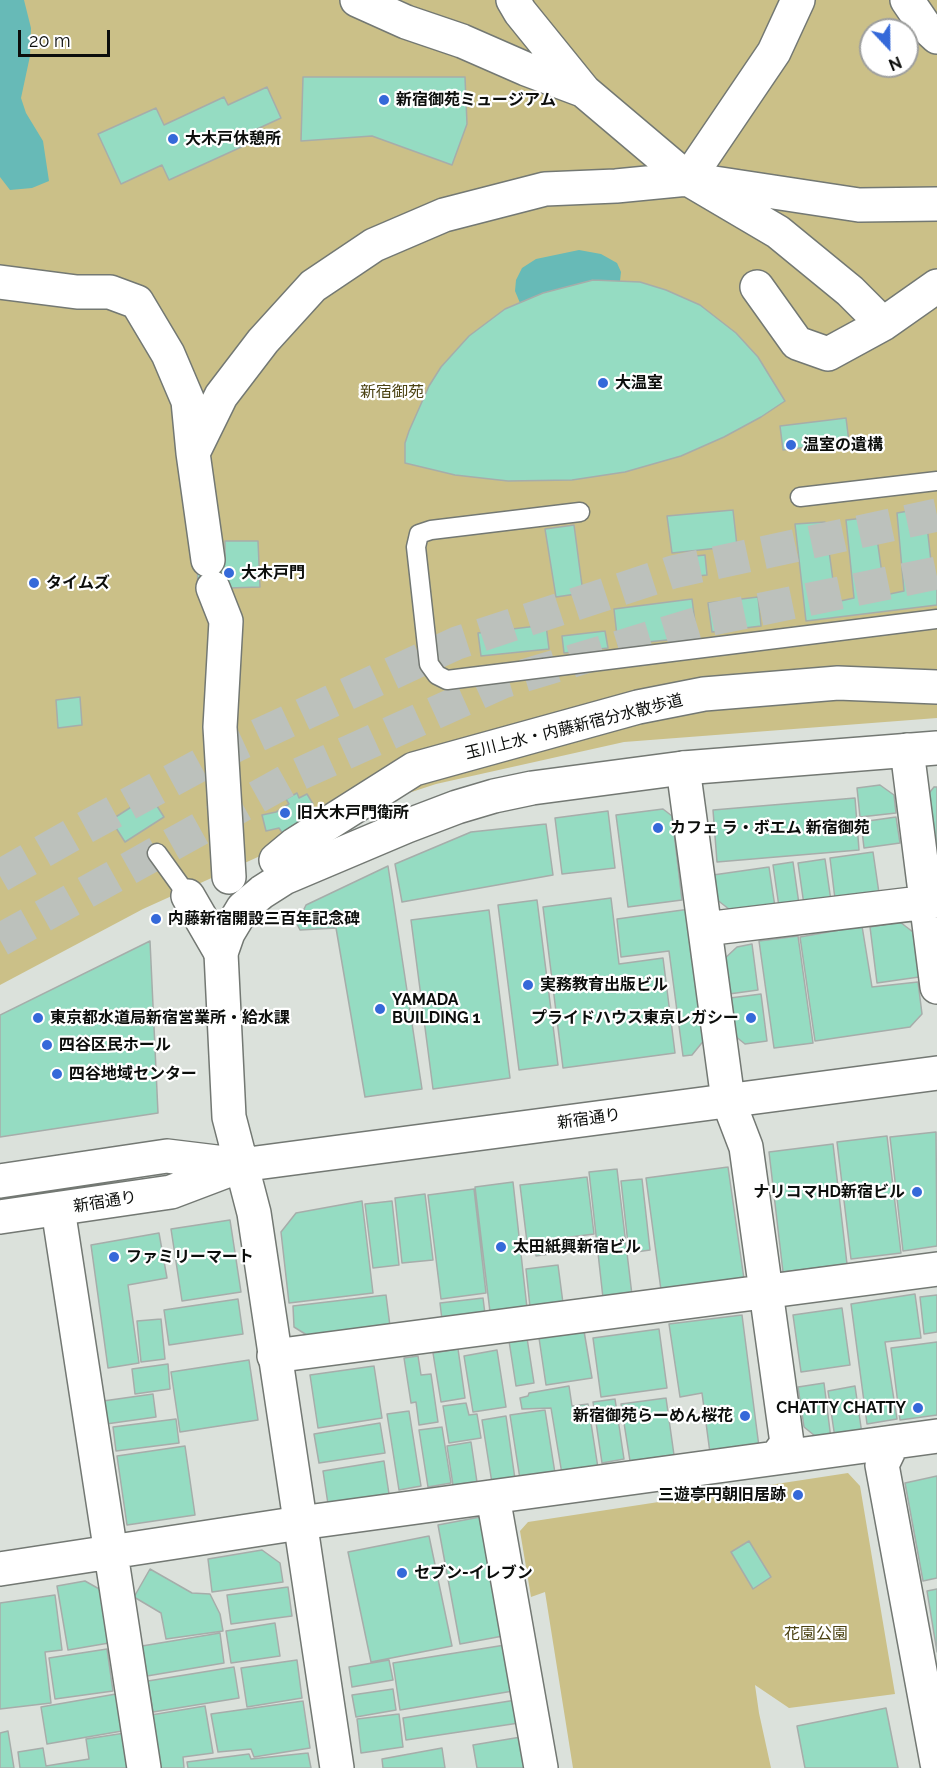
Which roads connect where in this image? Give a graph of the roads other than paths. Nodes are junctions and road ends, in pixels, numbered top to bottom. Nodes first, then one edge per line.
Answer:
1 (357, 0) edge
2 (513, 0) edge
3 (798, 0) edge
4 (907, 0) edge
5 (937, 37) edge
6 (584, 91) junction
7 (688, 179) junction
8 (937, 204) edge
9 (0, 282) edge
10 (937, 286) edge
11 (757, 288) dead end
12 (883, 324) junction
13 (193, 453) junction
14 (937, 481) edge
15 (800, 497) dead end
16 (580, 512) dead end
17 (937, 619) edge
18 (937, 687) edge
19 (922, 749) edge
20 (684, 768) junction
21 (157, 853) dead end
22 (276, 860) dead end
23 (229, 878) dead end
24 (188, 896) joint
25 (932, 902) edge
26 (705, 929) junction
27 (225, 943) junction
28 (937, 987) edge
29 (937, 1073) edge
30 (728, 1100) junction
31 (241, 1165) junction
32 (0, 1181) edge
33 (58, 1209) junction
34 (0, 1217) edge
35 (937, 1269) edge
36 (766, 1291) junction
37 (274, 1356) junction
38 (937, 1436) edge
39 (893, 1442) junction
40 (776, 1458) junction
41 (493, 1497) junction
42 (300, 1523) junction
43 (112, 1552) junction
44 (0, 1569) edge
45 (929, 1674) edge
46 (937, 1763) edge
47 (144, 1768) edge
48 (337, 1768) edge
49 (541, 1768) edge

1 - 6 street
2 - 6 street
3 - 7 street
4 - 5 street
6 - 7 street
7 - 8 street
7 - 12 street
7 - 13 street
9 - 13 street
10 - 12 street
11 - 12 street
13 - 23 street
14 - 15 lane
16 - 17 lane
18 - 22 street, 玉川上水・内藤新宿分水散歩道
19 - 20 street
19 - 25 street
20 - 26 street
20 - 27 street
21 - 24 lane
24 - 27 street
25 - 26 street
25 - 28 street
26 - 30 street
27 - 31 street
29 - 30 street, 新宿通り
30 - 31 street, 新宿通り
30 - 36 street
31 - 32 street, 新宿通り
31 - 33 street, 新宿通り
31 - 37 street
33 - 34 street, 新宿通り
33 - 43 street
35 - 36 street
36 - 37 street
36 - 40 street
37 - 42 street
38 - 39 street
39 - 40 street
39 - 45 street
40 - 41 street
41 - 42 street
41 - 49 street
42 - 43 street
42 - 48 street
43 - 44 street
43 - 47 street
45 - 46 street

